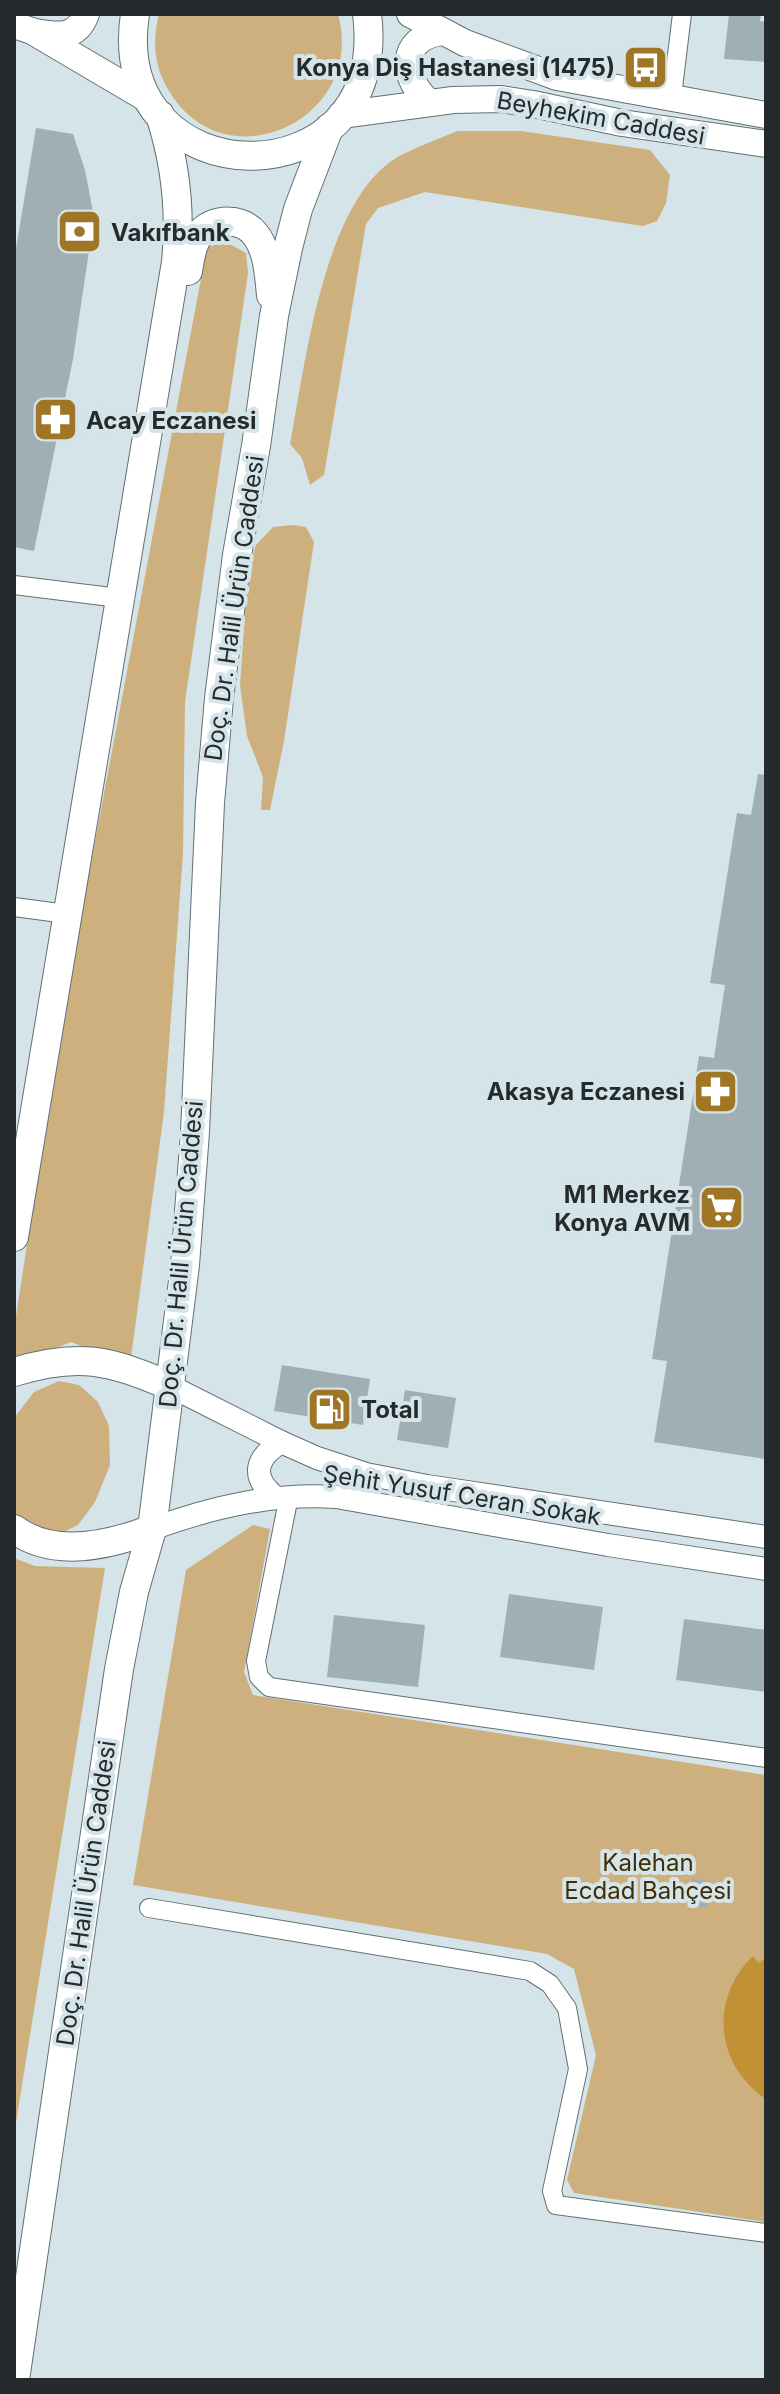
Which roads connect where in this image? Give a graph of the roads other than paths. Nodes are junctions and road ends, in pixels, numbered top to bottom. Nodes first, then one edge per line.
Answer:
1 (86, 14) edge
2 (135, 14) edge
3 (367, 14) edge
4 (410, 14) edge
5 (682, 14) edge
6 (23, 28) edge
7 (442, 32) junction
8 (672, 96) junction
9 (430, 103) junction
10 (154, 107) junction
11 (766, 115) edge
12 (335, 121) junction
13 (766, 144) edge
14 (274, 316) junction
15 (163, 339) junction
16 (14, 585) edge
17 (119, 598) junction
18 (14, 907) edge
19 (67, 914) junction
20 (14, 1237) edge
21 (14, 1372) edge
22 (170, 1386) junction
23 (281, 1442) junction
24 (282, 1496) junction
25 (14, 1529) edge
26 (152, 1529) junction
27 (766, 1537) edge
28 (766, 1569) edge
29 (766, 1758) edge
30 (149, 1908) dead end
31 (40, 2207) junction
32 (766, 2233) edge
33 (14, 2249) edge
34 (15, 2380) edge

1 - 6 main road
2 - 10 main road
3 - 12 main road, Doç. Dr. Halil Ürün Caddesi
4 - 7 main road, Beyhekim Caddesi
5 - 8 street
6 - 10 main road
7 - 8 main road, Beyhekim Caddesi
7 - 9 main road
8 - 11 main road, Beyhekim Caddesi
9 - 12 main road, Beyhekim Caddesi
9 - 13 main road, Beyhekim Caddesi
10 - 12 main road
10 - 15 main road
12 - 14 main road, Doç. Dr. Halil Ürün Caddesi
14 - 15 main road
14 - 22 main road, Doç. Dr. Halil Ürün Caddesi
15 - 17 main road
16 - 17 street
17 - 19 main road
18 - 19 street
19 - 20 main road
21 - 22 main road
22 - 23 street, Şehit Yusuf Ceran Sokak
22 - 26 main road, Doç. Dr. Halil Ürün Caddesi
23 - 24 street
23 - 27 street, Şehit Yusuf Ceran Sokak
24 - 26 street, Şehit Yusuf Ceran Sokak
24 - 28 street, Şehit Yusuf Ceran Sokak
24 - 29 street
25 - 26 main road
26 - 31 main road, Doç. Dr. Halil Ürün Caddesi
30 - 32 street
31 - 33 main road
31 - 34 main road, Doç. Dr. Halil Ürün Caddesi

